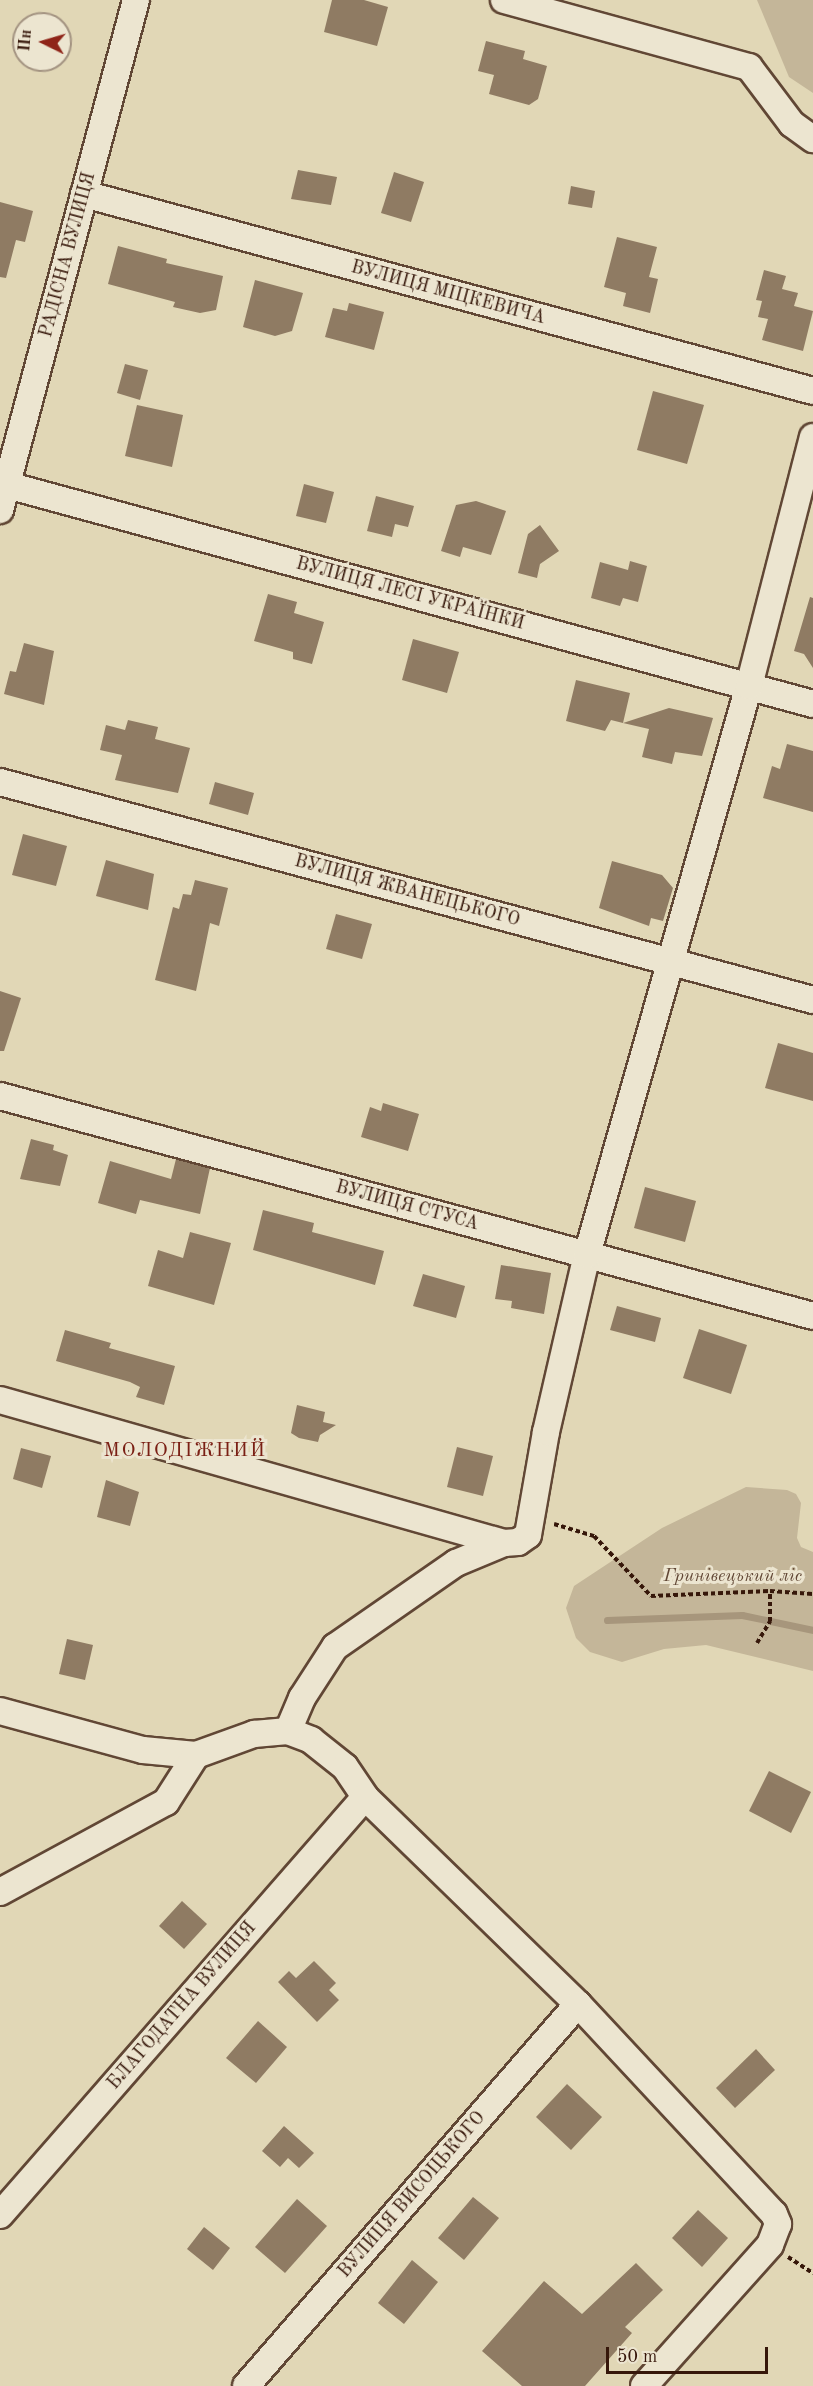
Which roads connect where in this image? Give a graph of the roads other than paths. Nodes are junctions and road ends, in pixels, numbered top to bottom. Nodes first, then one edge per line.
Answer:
1 (136, 0) edge
2 (504, 0) edge
3 (813, 139) edge
4 (84, 194) junction
5 (813, 391) edge
6 (813, 437) edge
7 (7, 485) junction
8 (0, 510) edge
9 (749, 686) junction
10 (813, 704) edge
11 (0, 782) edge
12 (671, 962) junction
13 (813, 999) edge
14 (0, 1096) edge
15 (588, 1255) junction
16 (813, 1316) edge
17 (0, 1400) edge
18 (511, 1543) junction
19 (0, 1711) edge
20 (288, 1731) junction
21 (196, 1755) junction
22 (365, 1797) junction
23 (0, 1892) edge
24 (578, 2004) junction
25 (0, 2215) edge
26 (246, 2386) edge
27 (644, 2386) edge

1 - 4 street, РАДІСНА ВУЛИЦЯ
2 - 3 street
4 - 5 street, ВУЛИЦЯ МІЦКЕВИЧА
4 - 7 street, РАДІСНА ВУЛИЦЯ
6 - 9 street
7 - 8 street, РАДІСНА ВУЛИЦЯ
7 - 9 street, ВУЛИЦЯ ЛЕСІ УКРАЇНКИ
9 - 10 street, ВУЛИЦЯ ЛЕСІ УКРАЇНКИ
9 - 12 street
11 - 12 street, ВУЛИЦЯ ЖВАНЕЦЬКОГО
12 - 13 street, ВУЛИЦЯ ЖВАНЕЦЬКОГО
12 - 15 street
14 - 15 street, ВУЛИЦЯ СТУСА
15 - 16 street, ВУЛИЦЯ СТУСА
15 - 18 street
17 - 18 street
18 - 20 street
19 - 21 street
20 - 21 street
20 - 22 street
21 - 23 street
22 - 24 street
22 - 25 street, БЛАГОДАТНА ВУЛИЦЯ
24 - 26 street, ВУЛИЦЯ ВИСОЦЬКОГО
24 - 27 street

